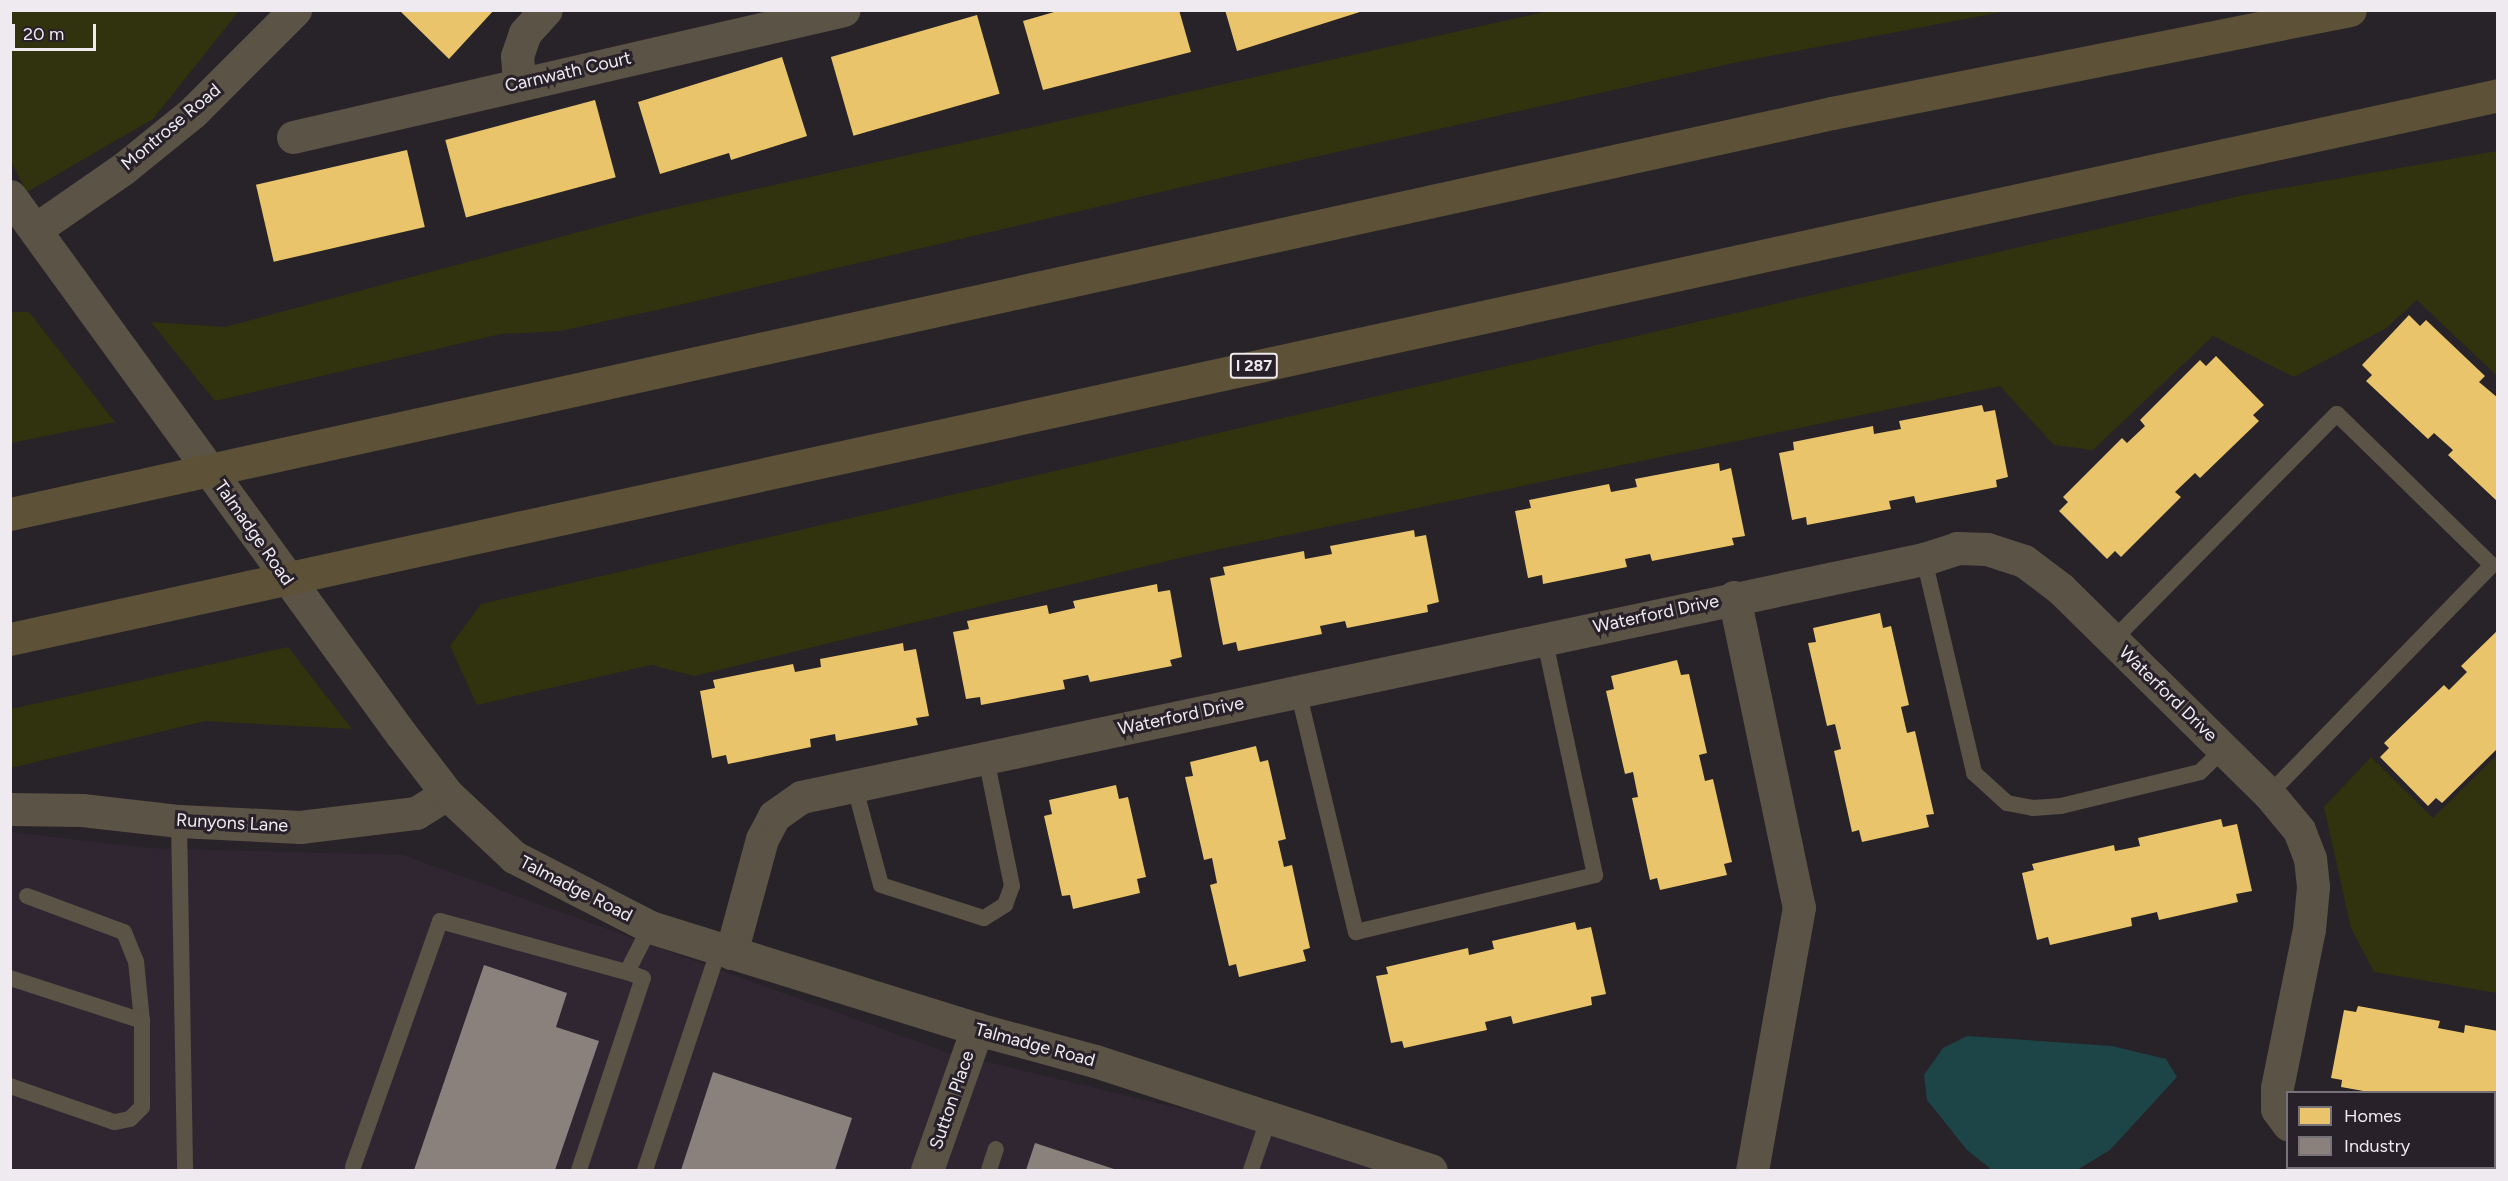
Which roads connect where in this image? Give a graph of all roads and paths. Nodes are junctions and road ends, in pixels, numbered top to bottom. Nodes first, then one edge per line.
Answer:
1 (295, 10) edge
2 (546, 10) edge
3 (844, 10) edge
4 (2350, 10) edge
5 (519, 83) junction
6 (2498, 95) edge
7 (293, 137) dead end
8 (10, 196) edge
9 (36, 229) junction
10 (10, 514) edge
11 (1924, 559) junction
12 (1734, 597) junction
13 (1544, 638) junction
14 (10, 639) edge
15 (2113, 640) junction
16 (1298, 691) junction
17 (2224, 749) junction
18 (986, 758) junction
19 (855, 788) junction
20 (447, 794) junction
21 (2269, 794) junction
22 (10, 809) edge
23 (179, 821) junction
24 (27, 896) dead end
25 (650, 927) junction
26 (725, 951) junction
27 (627, 972) junction
28 (10, 978) edge
29 (142, 1021) junction
30 (977, 1029) junction
31 (10, 1086) edge
32 (1269, 1118) junction
33 (2286, 1121) edge
34 (996, 1149) dead end
35 (353, 1167) dead end
36 (185, 1170) edge
37 (579, 1170) edge
38 (645, 1170) edge
39 (927, 1170) edge
40 (988, 1170) edge
41 (1251, 1170) edge
42 (1431, 1170) edge
43 (1752, 1170) edge

1 - 9 street, Montrose Road
2 - 5 street
3 - 5 street, Carnwath Court
4 - 10 highway
5 - 7 street, Carnwath Court
6 - 14 highway, I 287
8 - 9 street, Talmadge Road
9 - 20 street, Talmadge Road
11 - 12 street, Waterford Drive
11 - 15 street, Waterford Drive
11 - 17 lane
12 - 13 street, Waterford Drive
12 - 43 street, Waterford Drive
13 - 16 street, Waterford Drive
13 - 16 lane
15 - 17 street, Waterford Drive
15 - 21 lane
16 - 18 street, Waterford Drive
17 - 21 street, Waterford Drive
18 - 19 street, Waterford Drive
18 - 19 lane
19 - 26 street, Waterford Drive
20 - 23 street, Runyons Lane
20 - 25 street, Talmadge Road
21 - 33 street, Waterford Drive
22 - 23 street, Runyons Lane
23 - 36 lane
24 - 29 lane
25 - 26 street, Talmadge Road
25 - 27 lane
26 - 30 street, Talmadge Road
26 - 38 lane
27 - 35 lane
27 - 37 lane
28 - 29 lane
29 - 31 lane
30 - 32 street, Talmadge Road
30 - 39 street, Sutton Place
32 - 41 lane
32 - 42 street, Talmadge Road
34 - 40 lane

